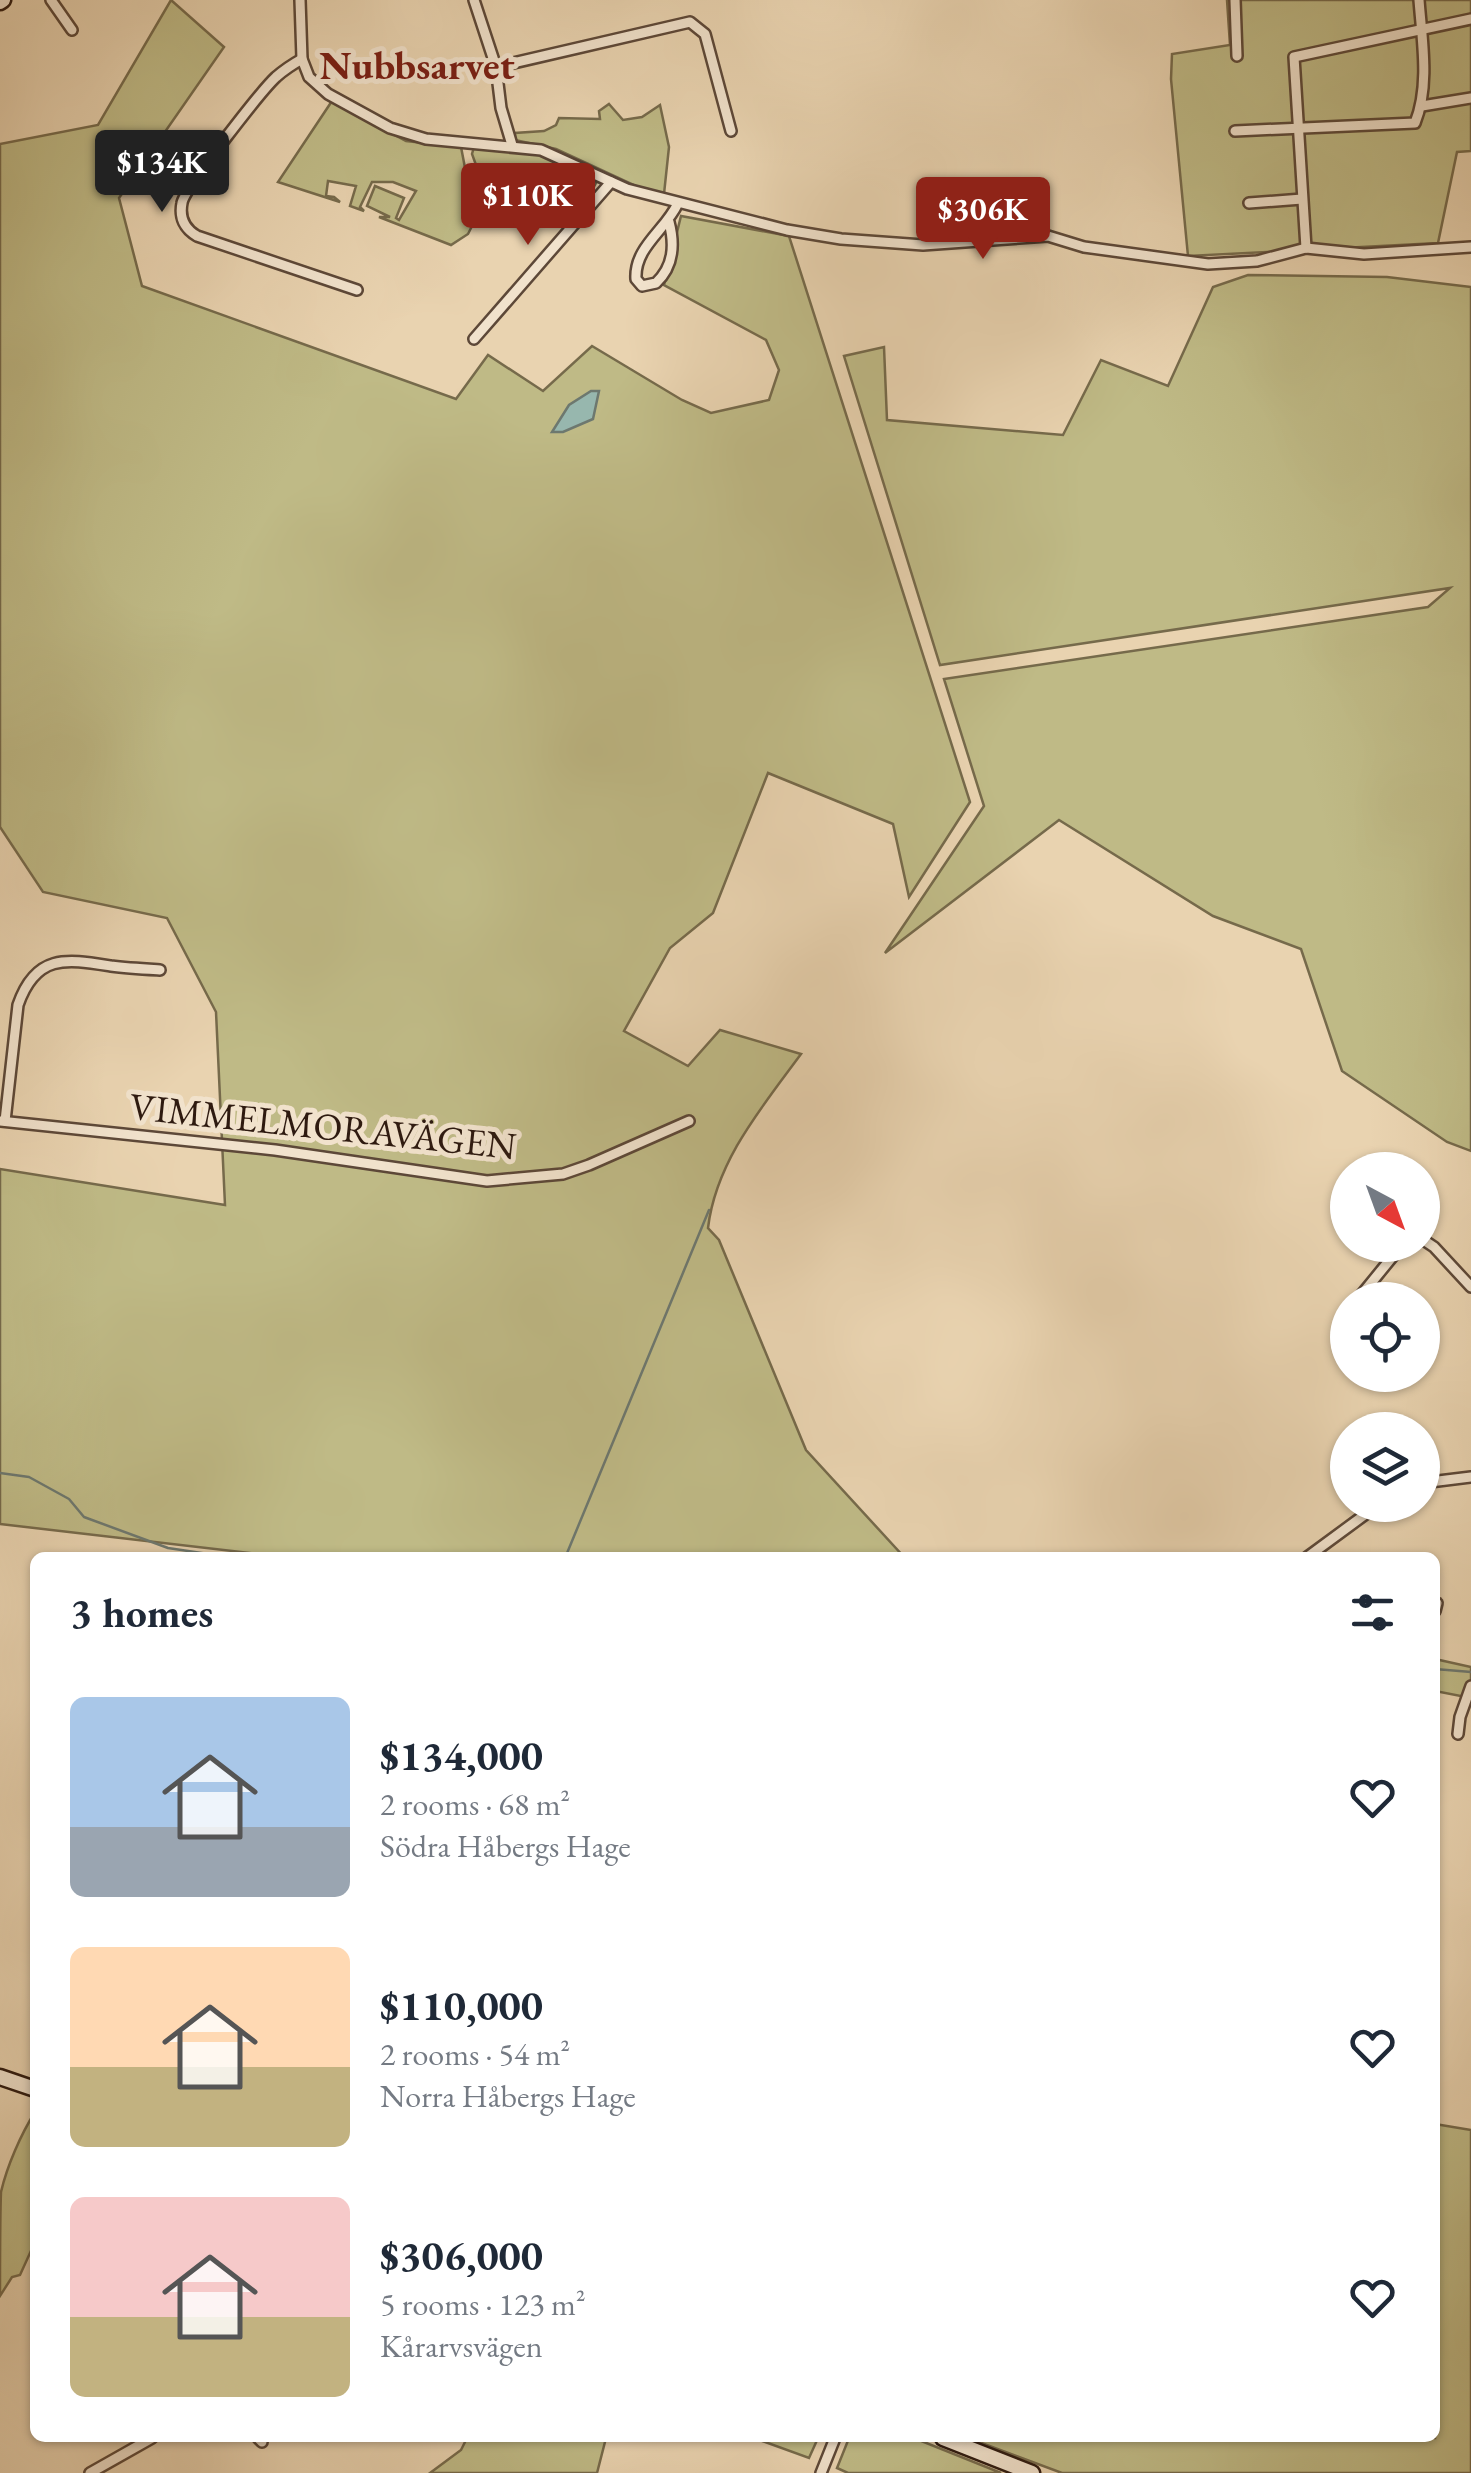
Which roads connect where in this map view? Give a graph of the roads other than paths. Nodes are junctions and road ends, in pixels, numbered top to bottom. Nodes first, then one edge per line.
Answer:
1 (51, 0) edge
2 (300, 0) edge
3 (474, 0) edge
4 (1234, 0) edge
5 (1419, 0) edge
6 (1471, 20) edge
7 (1421, 29) junction
8 (72, 30) dead end
9 (1238, 56) dead end
10 (302, 58) junction
11 (496, 67) junction
12 (1471, 98) edge
13 (1422, 106) junction
14 (732, 130) dead end
15 (1297, 130) junction
16 (1236, 131) dead end
17 (512, 145) junction
18 (611, 182) junction
19 (1302, 199) junction
20 (678, 203) junction
21 (1249, 203) dead end
22 (670, 222) junction
23 (1471, 247) edge
24 (1306, 248) junction
25 (357, 290) dead end
26 (474, 340) dead end
27 (160, 970) dead end
28 (2, 1121) edge
29 (688, 1121) dead end
30 (1440, 1252) edge
31 (1388, 1262) edge
32 (1372, 1282) edge
33 (1471, 1286) edge
34 (1471, 1477) edge
35 (1440, 1481) edge
36 (1355, 1522) edge
37 (1314, 1552) edge
38 (1471, 1686) edge
39 (1458, 1734) dead end
40 (0, 2077) edge
41 (30, 2087) edge
42 (145, 2442) edge
43 (833, 2442) edge
44 (953, 2442) edge
45 (90, 2473) edge
46 (821, 2473) edge
47 (1032, 2473) edge

1 - 8 street
2 - 10 street
3 - 11 street
4 - 9 street
5 - 7 street
6 - 7 street
7 - 13 street
7 - 15 street
10 - 17 street
10 - 25 street
11 - 14 street
11 - 17 street
12 - 13 street
13 - 15 street
15 - 16 street
15 - 19 street
17 - 18 street
18 - 20 street
18 - 26 street
19 - 21 street
19 - 24 street
20 - 22 street
20 - 24 street
22 - 22 street
23 - 24 street
27 - 28 street
28 - 29 street, VIMMELMORAVÄGEN
30 - 33 street
31 - 32 street
34 - 35 street
36 - 37 street
38 - 39 street
40 - 41 street
42 - 45 street
43 - 46 street
44 - 47 street

